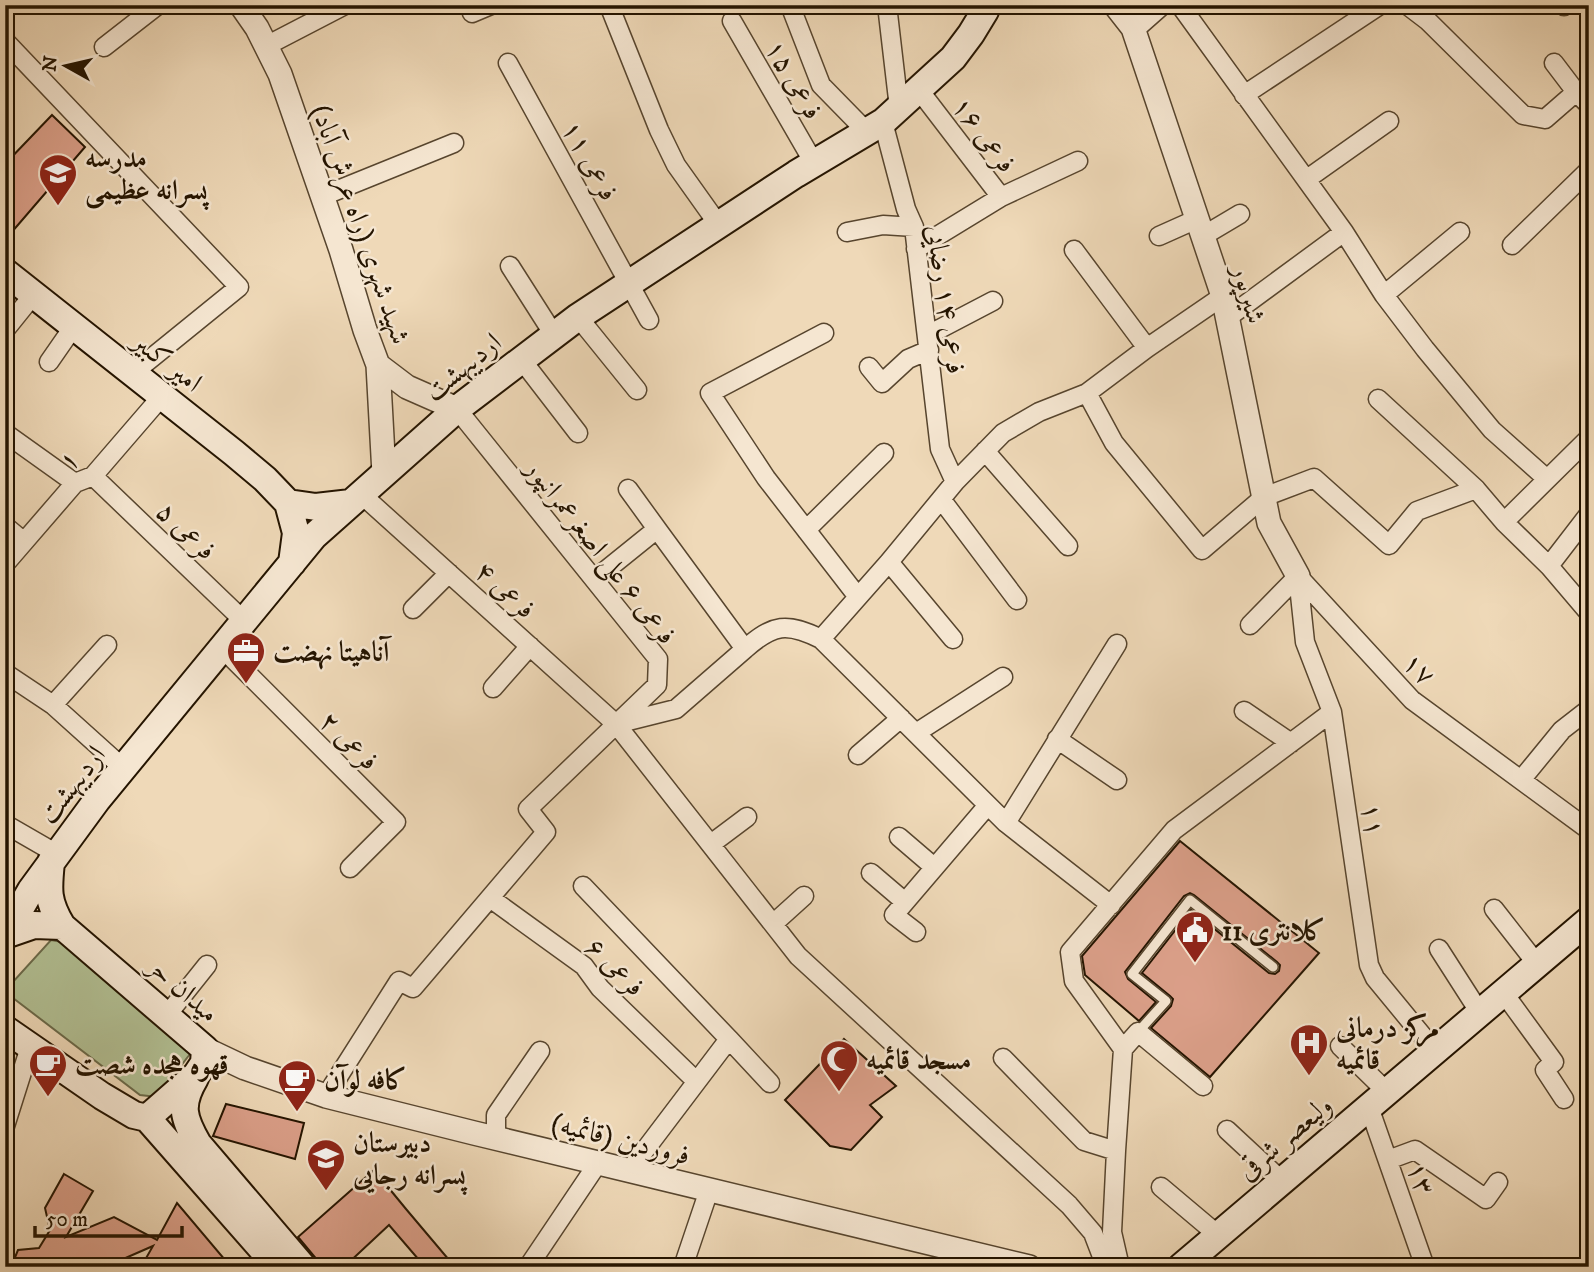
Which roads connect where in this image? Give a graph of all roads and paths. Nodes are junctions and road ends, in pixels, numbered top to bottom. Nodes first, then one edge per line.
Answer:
1 (158, 5) edge
2 (241, 5) edge
3 (345, 5) edge
4 (491, 5) edge
5 (790, 5) edge
6 (887, 5) edge
7 (1115, 5) edge
8 (1159, 5) edge
9 (1180, 5) edge
10 (1380, 5) edge
11 (1407, 5) edge
12 (612, 7) edge
13 (987, 7) edge
14 (472, 13) dead end
15 (732, 21) dead end
16 (1133, 28) junction
17 (5, 41) edge
18 (266, 46) junction
19 (104, 47) dead end
20 (1554, 63) dead end
21 (508, 64) dead end
22 (919, 90) junction
23 (1576, 92) junction
24 (1244, 95) junction
25 (1589, 105) edge
26 (883, 121) junction
27 (1390, 121) dead end
28 (454, 144) dead end
29 (1078, 161) dead end
30 (814, 163) junction
31 (1589, 170) edge
32 (1307, 179) junction
33 (323, 196) junction
34 (1001, 197) junction
35 (1240, 214) dead end
36 (718, 224) junction
37 (914, 227) junction
38 (1200, 228) junction
39 (848, 232) dead end
40 (1344, 232) junction
41 (1460, 232) dead end
42 (1159, 236) dead end
43 (1512, 244) dead end
44 (916, 249) junction
45 (1074, 250) dead end
46 (510, 266) dead end
47 (5, 272) edge
48 (628, 283) junction
49 (34, 294) junction
50 (1384, 295) junction
51 (993, 301) dead end
52 (1225, 307) junction
53 (578, 317) junction
54 (649, 320) dead end
55 (74, 326) junction
56 (5, 330) edge
57 (824, 333) dead end
58 (554, 335) junction
59 (928, 343) junction
60 (1147, 348) junction
61 (521, 359) junction
62 (49, 362) dead end
63 (379, 365) junction
64 (869, 367) dead end
65 (132, 373) junction
66 (637, 390) dead end
67 (1087, 393) junction
68 (162, 396) junction
69 (1378, 400) dead end
70 (457, 409) junction
71 (5, 433) edge
72 (578, 433) dead end
73 (1589, 438) edge
74 (985, 451) junction
75 (884, 453) dead end
76 (384, 474) junction
77 (93, 476) junction
78 (1547, 479) junction
79 (955, 482) junction
80 (75, 483) junction
81 (628, 489) dead end
82 (1476, 489) junction
83 (1264, 497) junction
84 (356, 499) junction
85 (941, 499) junction
86 (288, 503) junction
87 (1589, 514) edge
88 (1504, 522) junction
89 (5, 526) edge
90 (657, 529) junction
91 (806, 530) junction
92 (24, 542) junction
93 (1068, 546) dead end
94 (889, 562) junction
95 (5, 564) edge
96 (292, 564) junction
97 (1549, 566) junction
98 (449, 573) junction
99 (1298, 576) junction
100 (594, 579) junction
101 (858, 597) junction
102 (1017, 600) dead end
103 (413, 609) dead end
104 (1589, 612) edge
105 (244, 621) junction
106 (1250, 625) dead end
107 (821, 639) junction
108 (953, 639) dead end
109 (1117, 644) dead end
110 (107, 645) dead end
111 (530, 646) junction
112 (222, 649) junction
113 (745, 649) junction
114 (5, 673) edge
115 (1003, 677) dead end
116 (493, 688) dead end
117 (53, 705) junction
118 (1589, 709) edge
119 (1244, 711) dead end
120 (1332, 712) junction
121 (901, 718) junction
122 (616, 724) junction
123 (916, 733) junction
124 (1057, 740) junction
125 (1291, 743) junction
126 (858, 755) dead end
127 (123, 768) junction
128 (1521, 779) junction
129 (1117, 780) dead end
130 (988, 805) junction
131 (747, 817) dead end
132 (1006, 823) junction
133 (5, 824) edge
134 (1589, 830) edge
135 (899, 837) dead end
136 (711, 845) junction
137 (54, 858) junction
138 (934, 867) junction
139 (350, 868) dead end
140 (871, 873) dead end
141 (583, 886) dead end
142 (804, 896) dead end
143 (490, 898) junction
144 (905, 902) junction
145 (1111, 905) junction
146 (1494, 909) dead end
147 (1589, 920) edge
148 (773, 924) junction
149 (62, 926) junction
150 (916, 932) dead end
151 (5, 935) edge
152 (1439, 949) dead end
153 (1537, 964) junction
154 (207, 965) dead end
155 (1273, 967) dead end
156 (1503, 992) junction
157 (1480, 1013) junction
158 (167, 1015) junction
159 (5, 1029) edge
160 (1138, 1032) junction
161 (729, 1039) junction
162 (1340, 1046) dead end
163 (30, 1047) junction
164 (205, 1049) junction
165 (1123, 1049) junction
166 (540, 1051) dead end
167 (1434, 1051) junction
168 (1003, 1058) dead end
169 (196, 1075) junction
170 (696, 1081) junction
171 (770, 1083) dead end
172 (1203, 1086) dead end
173 (326, 1096) junction
174 (1378, 1099) junction
175 (1564, 1099) dead end
176 (148, 1118) junction
177 (5, 1126) edge
178 (1227, 1130) dead end
179 (496, 1139) junction
180 (1116, 1151) junction
181 (1388, 1160) junction
182 (598, 1163) junction
183 (629, 1171) junction
184 (1282, 1181) junction
185 (1499, 1182) dead end
186 (1161, 1187) dead end
187 (709, 1190) junction
188 (1218, 1235) junction
189 (278, 1267) edge
190 (303, 1267) edge
191 (528, 1267) edge
192 (683, 1267) edge
193 (1028, 1267) edge
194 (1106, 1267) edge
195 (1120, 1267) edge
196 (1181, 1267) edge
197 (1425, 1267) edge

1 - 19 street
2 - 18 street, شهید شهری (راه عرش آباد)
3 - 18 street
4 - 14 street
5 - 26 street
6 - 26 street, فرعی ۱۴ رضایی
7 - 16 street, شیرپور
8 - 16 street
9 - 24 street
10 - 24 street
11 - 23 street
12 - 36 street
13 - 22 main road, اردیبهشت
15 - 30 street, فرعی ۱۵
16 - 38 street, شیرپور
17 - 65 street
18 - 33 street, شهید شهری (راه عرش آباد)
20 - 23 street
21 - 48 street, فرعی ۱۱
22 - 26 main road, اردیبهشت
22 - 34 street, فرعی ۱۶
23 - 25 street
24 - 32 street
26 - 30 main road, اردیبهشت
26 - 37 street, فرعی ۱۴ رضایی
27 - 32 street
28 - 33 street
29 - 34 street
30 - 36 main road, اردیبهشت
31 - 43 street
32 - 40 street
33 - 63 street, شهید شهری (راه عرش آباد)
34 - 44 street, فرعی ۱۶
35 - 38 street
36 - 48 main road, اردیبهشت
37 - 39 street
37 - 44 street, فرعی ۱۴ رضایی
38 - 42 street
38 - 52 street, شیرپور
40 - 50 street
40 - 52 street
41 - 50 street
44 - 59 street, فرعی ۱۴ رضایی
45 - 60 street
46 - 58 street
47 - 49 main road, امیر کبیر
48 - 53 main road, اردیبهشت
48 - 54 street, فرعی ۱۱
49 - 55 main road, امیر کبیر
49 - 56 street
50 - 78 street
51 - 59 street
52 - 60 street
52 - 83 street, شیرپور
53 - 58 main road, اردیبهشت
53 - 66 street
55 - 62 street
55 - 65 main road, امیر کبیر
57 - 91 street
58 - 61 main road, اردیبهشت
59 - 64 street
59 - 79 street, فرعی ۱۴ رضایی
60 - 67 street
61 - 70 main road, اردیبهشت
61 - 72 street
63 - 70 street
63 - 76 street, شهید شهری (راه عرش آباد)
65 - 68 main road, امیر کبیر
67 - 74 street
67 - 83 street
68 - 77 street, ۱
68 - 86 main road, امیر کبیر
69 - 82 street
70 - 76 main road, اردیبهشت
70 - 100 street, فرعی ۶ علی اصغرعمرانپور
71 - 80 street
73 - 78 street
74 - 79 street
74 - 93 street
75 - 91 street
76 - 84 main road, اردیبهشت
77 - 80 street, ۱
77 - 105 street, فرعی ۵
78 - 88 street
79 - 85 street
80 - 92 street, ۱
81 - 90 street
82 - 83 street
82 - 88 street
83 - 99 street, شیرپور
84 - 86 main road
84 - 96 main road, اردیبهشت
84 - 98 street, فرعی ۴
85 - 94 street
85 - 102 street
86 - 96 main road
87 - 97 street
88 - 97 street
89 - 92 street
90 - 100 street
90 - 113 street
91 - 101 street
92 - 95 street, ۱
94 - 101 street
94 - 108 street
96 - 105 main road, اردیبهشت
97 - 104 street
98 - 103 street
98 - 111 street, فرعی ۴
99 - 106 street
99 - 120 street, ۱۱
99 - 128 street, ۱۷
100 - 122 street, فرعی ۶ علی اصغرعمرانپور
101 - 107 street
105 - 112 main road, اردیبهشت
107 - 113 street
107 - 121 street
109 - 124 street
110 - 117 street
111 - 116 street
111 - 122 street, فرعی ۴
112 - 127 main road, اردیبهشت
112 - 139 street, فرعی ۲
113 - 122 street
114 - 117 street
115 - 123 street
117 - 127 street
118 - 128 street
119 - 125 street
120 - 125 street
120 - 167 street, ۱۱
121 - 123 street
121 - 126 street
122 - 136 street, فرعی ۴
122 - 143 street, فرعی ۶ علی اصغرعمرانپور
123 - 130 street
124 - 129 street
124 - 132 street
125 - 145 street
127 - 137 main road, اردیبهشت
128 - 134 street, ۱۷
130 - 132 street
130 - 138 street
131 - 136 street
132 - 145 street
133 - 137 street
135 - 138 street
136 - 148 street, فرعی ۴
137 - 149 main road
137 - 151 main road, اردیبهشت
138 - 144 street
140 - 144 street
141 - 161 street
142 - 148 street
143 - 170 street, فرعی ۶
143 - 173 street
144 - 150 street
145 - 165 street
146 - 153 street
147 - 153 main road, ولیعصر شرقی
148 - 194 street, فرعی ۴
149 - 151 main road
149 - 158 main road, میدان حر
152 - 157 street
153 - 156 main road, ولیعصر شرقی
154 - 158 street
155 - 160 lane
156 - 157 main road, ولیعصر شرقی
156 - 175 street
157 - 167 main road, ولیعصر شرقی
158 - 164 main road, میدان حر
159 - 163 main road
160 - 165 street
160 - 172 street
161 - 170 street
161 - 171 street
162 - 174 street
163 - 176 main road
163 - 177 street
164 - 169 main road, میدان حر
164 - 173 street, فروردین (قائمیه)
165 - 180 street
166 - 179 street
167 - 174 main road, ولیعصر شرقی
168 - 180 street
169 - 176 main road, میدان حر
169 - 190 main road
170 - 183 street
173 - 179 street, فروردین (قائمیه)
174 - 181 street, ۱۳
174 - 184 main road, ولیعصر شرقی
176 - 189 main road
178 - 184 street
179 - 182 street, فروردین (قائمیه)
180 - 195 street
181 - 185 street
181 - 197 street, ۱۳
182 - 183 street, فروردین (قائمیه)
182 - 191 street
183 - 187 street, فروردین (قائمیه)
184 - 188 main road, ولیعصر شرقی
186 - 188 street
187 - 192 street
187 - 193 street, فروردین (قائمیه)
188 - 196 main road, ولیعصر شرقی

